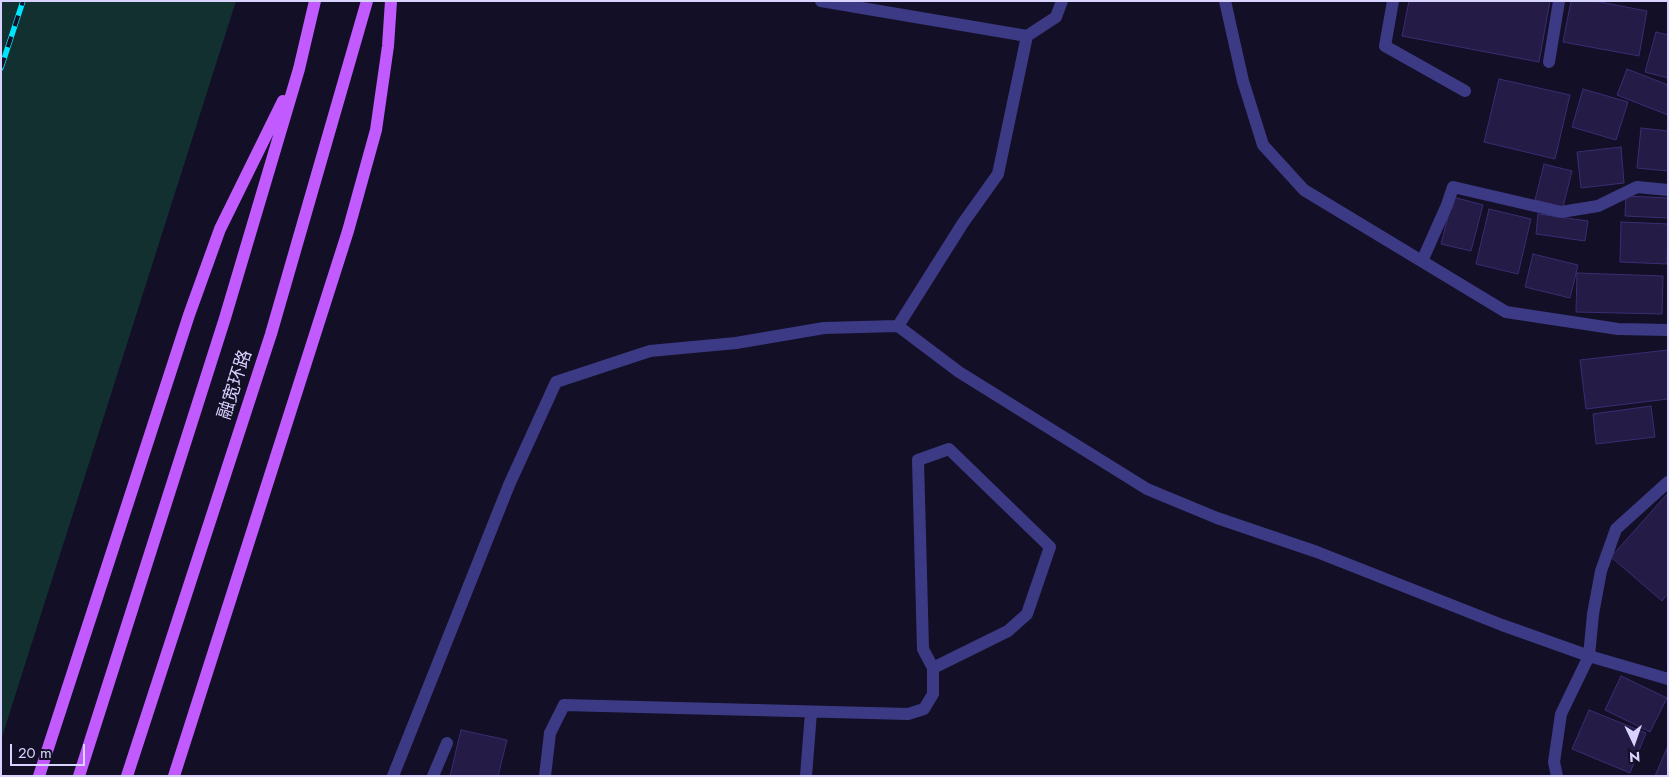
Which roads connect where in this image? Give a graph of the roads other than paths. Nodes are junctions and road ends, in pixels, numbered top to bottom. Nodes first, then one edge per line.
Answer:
1 (315, 1) edge
2 (367, 1) edge
3 (392, 1) edge
4 (820, 1) edge
5 (1062, 1) edge
6 (1225, 1) edge
7 (1393, 1) edge
8 (1559, 1) edge
9 (1027, 36) junction
10 (1549, 62) dead end
11 (299, 70) junction
12 (1465, 91) dead end
13 (1668, 190) edge
14 (1422, 261) junction
15 (898, 326) junction
16 (1668, 330) edge
17 (1668, 482) edge
18 (1590, 656) junction
19 (934, 668) junction
20 (1668, 680) edge
21 (811, 712) junction
22 (447, 743) dead end
23 (40, 776) edge
24 (79, 776) edge
25 (127, 776) edge
26 (174, 776) edge
27 (393, 776) edge
28 (433, 776) edge
29 (545, 776) edge
30 (806, 776) edge
31 (1557, 776) edge

1 - 11 main road, 融宽环路
2 - 25 main road, 融宽环路
3 - 26 main road
4 - 9 street
5 - 9 street
6 - 14 street
7 - 12 street
8 - 10 street
9 - 15 street
11 - 23 main road
11 - 24 main road, 融宽环路
13 - 14 street
14 - 16 street
15 - 18 street
15 - 27 street
17 - 18 street
18 - 20 street
18 - 31 street
19 - 19 street
19 - 21 street
21 - 29 street
21 - 30 street
22 - 28 street

